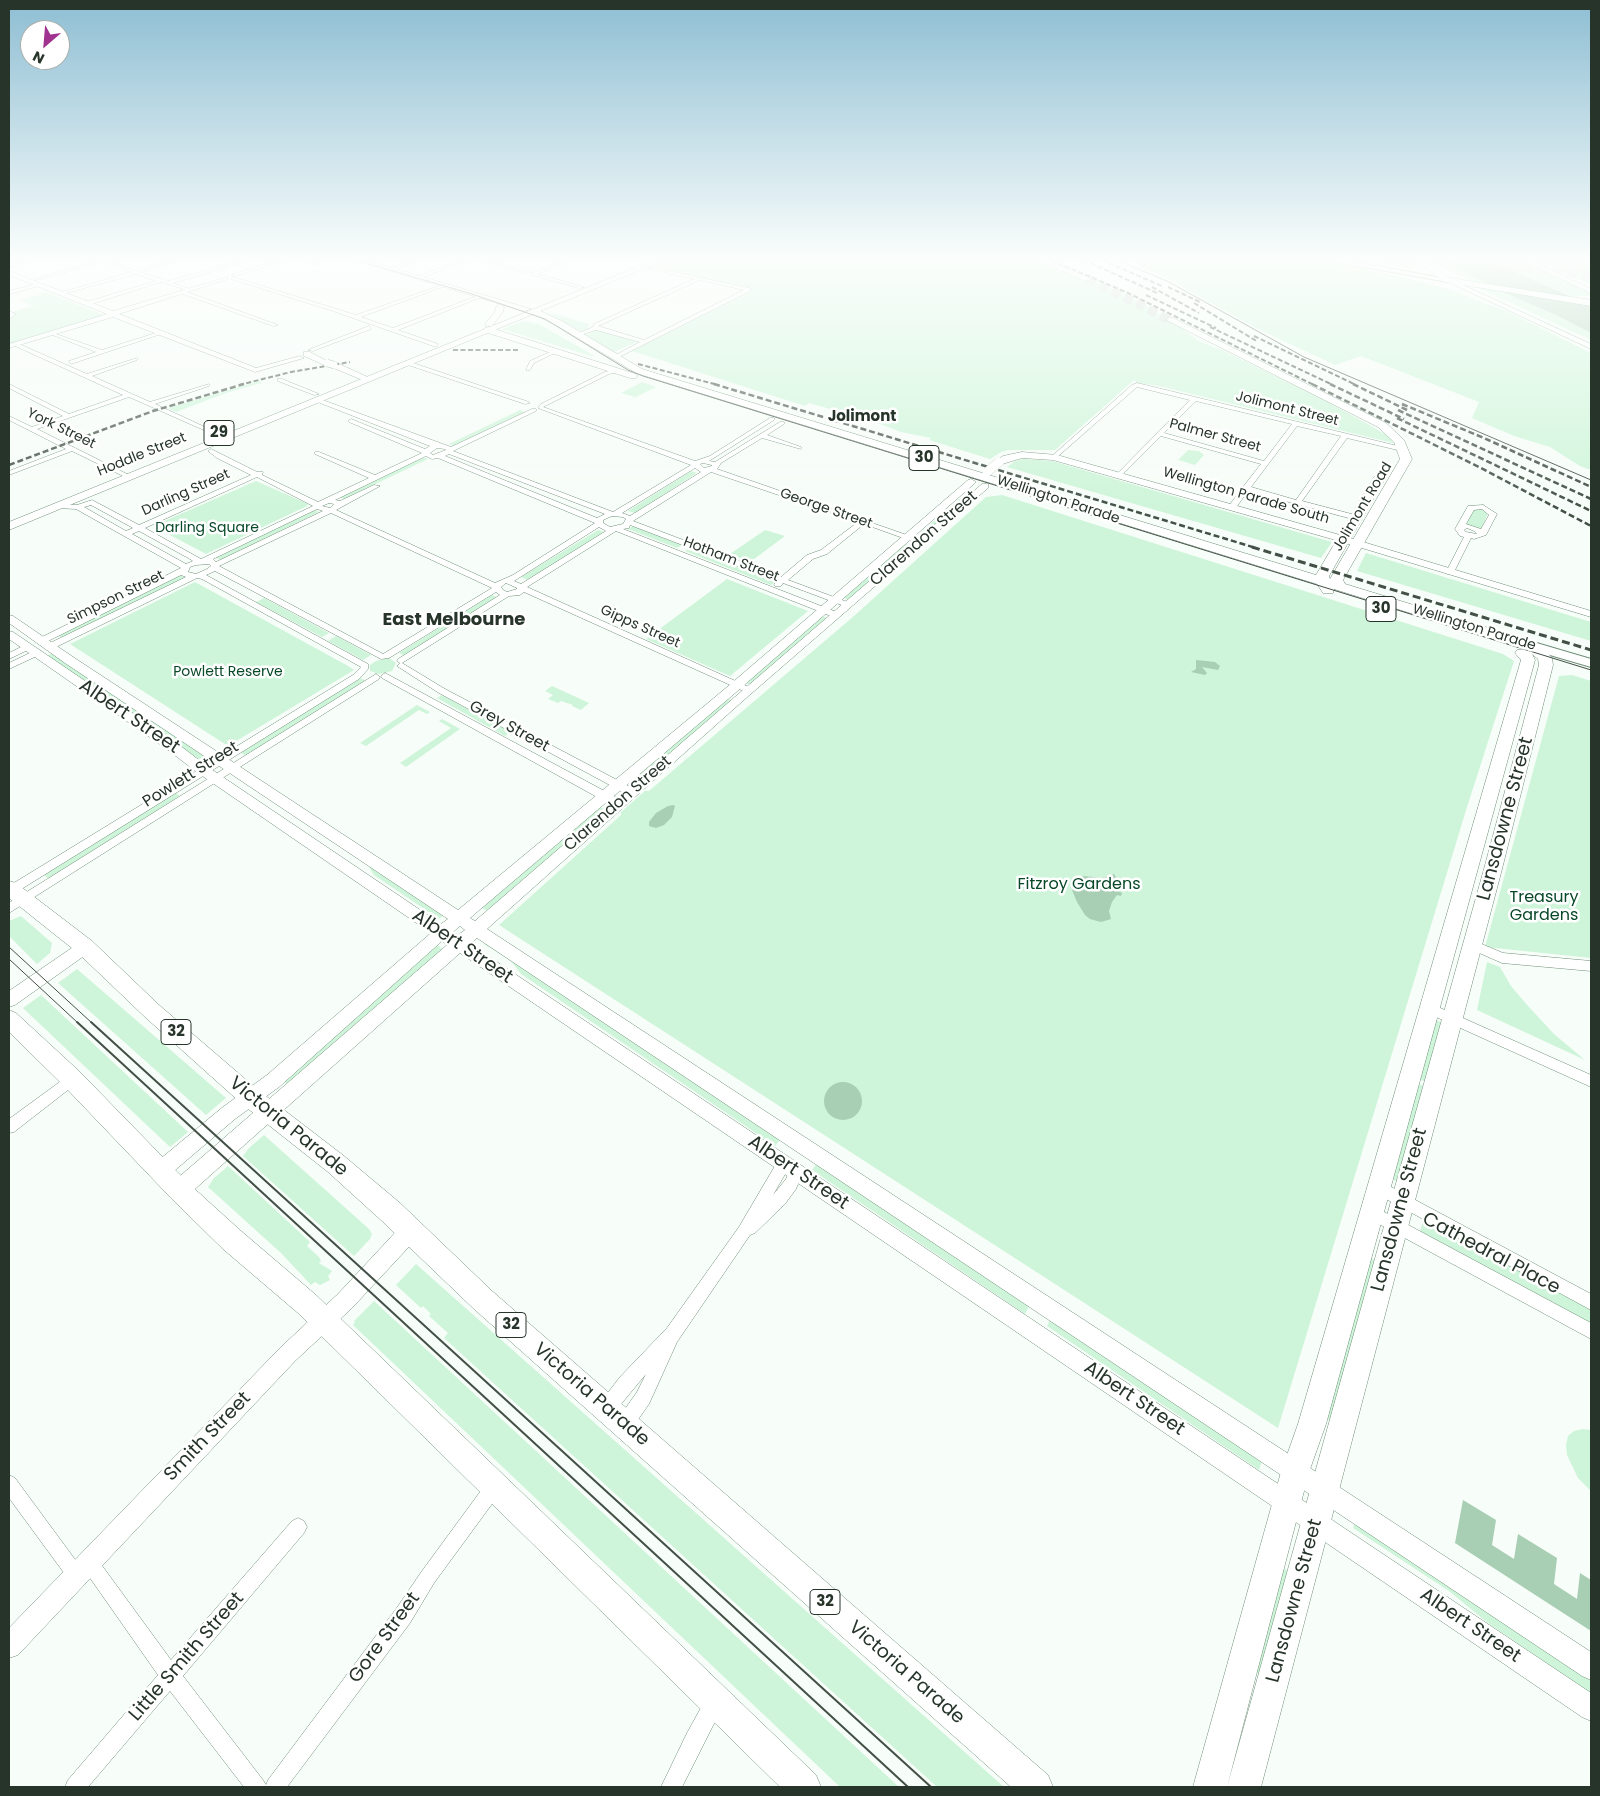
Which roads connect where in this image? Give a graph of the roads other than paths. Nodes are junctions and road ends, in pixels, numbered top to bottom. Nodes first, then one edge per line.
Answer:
1 (28, 341) edge
2 (72, 341) edge
3 (137, 341) edge
4 (182, 341) edge
5 (338, 341) edge
6 (424, 341) edge
7 (447, 341) edge
8 (456, 341) edge
9 (526, 341) edge
10 (581, 341) edge
11 (641, 341) edge
12 (1212, 341) edge
13 (1578, 341) edge
14 (645, 342) joint
15 (12, 343) edge
16 (436, 345) junction
17 (1591, 347) edge
18 (111, 349) junction
19 (101, 352) junction
20 (554, 352) junction
21 (120, 353) dead end
22 (303, 355) junction
23 (128, 356) dead end
24 (608, 361) junction
25 (71, 362) dead end
26 (407, 363) junction
27 (528, 369) dead end
28 (616, 371) junction
29 (588, 375) junction
30 (86, 376) junction
31 (364, 377) junction
32 (597, 378) junction
33 (280, 380) dead end
34 (645, 380) junction
35 (207, 384) dead end
36 (9, 386) edge
37 (128, 394) junction
38 (1194, 398) junction
39 (313, 399) junction
40 (537, 400) dead end
41 (723, 400) junction
42 (150, 404) junction
43 (523, 406) junction
44 (539, 408) junction
45 (69, 416) junction
46 (502, 416) dead end
47 (9, 418) edge
48 (782, 418) junction
49 (1295, 424) junction
50 (31, 429) junction
51 (754, 430) junction
52 (217, 434) junction
53 (1159, 434) junction
54 (763, 435) junction
55 (1345, 436) junction
56 (439, 446) junction
57 (799, 448) dead end
58 (72, 449) junction
59 (207, 449) junction
60 (449, 451) junction
61 (317, 453) dead end
62 (426, 453) junction
63 (1397, 453) junction
64 (437, 457) junction
65 (1054, 457) junction
66 (475, 461) junction
67 (698, 463) junction
68 (1266, 463) junction
69 (465, 466) junction
70 (713, 468) junction
71 (1384, 471) joint
72 (9, 473) edge
73 (260, 473) junction
74 (125, 475) junction
75 (1119, 475) junction
76 (514, 476) junction
77 (1395, 477) junction
78 (375, 478) junction
79 (985, 478) junction
80 (503, 482) junction
81 (971, 482) junction
82 (1246, 488) junction
83 (328, 500) junction
84 (1298, 502) junction
85 (318, 505) junction
86 (340, 505) junction
87 (57, 506) junction
88 (78, 507) junction
89 (1232, 507) junction
90 (330, 510) junction
91 (613, 514) junction
92 (9, 518) edge
93 (1356, 518) junction
94 (630, 520) junction
95 (863, 522) junction
96 (132, 523) junction
97 (599, 523) junction
98 (9, 526) edge
99 (140, 527) junction
100 (1460, 528) junction
101 (117, 529) junction
102 (616, 529) junction
103 (392, 533) junction
104 (126, 534) junction
105 (1482, 534) junction
106 (1468, 536) junction
107 (914, 540) junction
108 (1343, 540) junction
109 (1357, 544) junction
110 (176, 548) junction
111 (162, 554) junction
112 (200, 561) junction
113 (215, 566) junction
114 (185, 569) junction
115 (1450, 572) junction
116 (196, 576) junction
117 (783, 580) junction
118 (238, 581) junction
119 (1322, 581) junction
120 (501, 584) junction
121 (224, 589) junction
122 (520, 589) junction
123 (771, 589) junction
124 (1340, 591) junction
125 (263, 594) junction
126 (507, 594) junction
127 (248, 602) junction
128 (841, 603) junction
129 (824, 610) junction
130 (1591, 614) edge
131 (836, 615) junction
132 (9, 618) edge
133 (9, 634) edge
134 (47, 643) junction
135 (1522, 648) junction
136 (32, 650) junction
137 (9, 656) edge
138 (384, 656) junction
139 (1546, 661) junction
140 (401, 663) junction
141 (1591, 663) edge
142 (9, 666) edge
143 (365, 668) junction
144 (1591, 675) edge
145 (381, 677) junction
146 (739, 691) junction
147 (220, 759) junction
148 (1499, 765) junction
149 (233, 768) junction
150 (203, 770) junction
151 (1518, 771) junction
152 (216, 779) junction
153 (618, 785) junction
154 (176, 786) junction
155 (632, 793) junction
156 (189, 795) junction
157 (605, 796) junction
158 (619, 804) junction
159 (13, 897) edge
160 (460, 917) junction
161 (476, 928) junction
162 (442, 932) junction
163 (459, 945) junction
164 (1472, 946) junction
165 (85, 947) junction
166 (1591, 966) edge
167 (9, 1000) edge
168 (1429, 1008) junction
169 (9, 1019) edge
170 (1452, 1019) junction
171 (72, 1079) junction
172 (1591, 1081) edge
173 (259, 1105) junction
174 (9, 1127) edge
175 (804, 1146) junction
176 (790, 1168) junction
177 (160, 1171) junction
178 (179, 1190) junction
179 (1375, 1199) junction
180 (1400, 1213) junction
181 (410, 1230) junction
182 (1591, 1302) edge
183 (1042, 1305) junction
184 (323, 1320) junction
185 (1030, 1329) junction
186 (1591, 1331) edge
187 (673, 1334) junction
188 (615, 1417) junction
189 (1295, 1472) junction
190 (9, 1484) edge
191 (494, 1488) junction
192 (1325, 1492) junction
193 (1287, 1502) junction
194 (1317, 1523) junction
195 (298, 1527) dead end
196 (82, 1569) junction
197 (9, 1646) edge
198 (1591, 1667) edge
199 (171, 1676) junction
200 (715, 1701) junction
201 (1591, 1708) edge
202 (75, 1787) edge
203 (256, 1787) edge
204 (275, 1787) edge
205 (671, 1787) edge
206 (804, 1787) edge
207 (1036, 1787) edge
208 (1210, 1787) edge
209 (1244, 1787) edge

1 - 15 street
2 - 19 street
3 - 18 street
4 - 22 street
5 - 22 street
6 - 16 street
7 - 16 main road, Hoddle Street / 29
8 - 26 main road, Hoddle Street / 29
9 - 20 main road, Wellington Parade
10 - 24 main road, Wellington Parade / 30
11 - 14 street
12 - 63 main road
13 - 17 street
14 - 24 street
15 - 30 street
16 - 31 main road, Hoddle Street / 29
18 - 19 street
18 - 21 street
19 - 25 street
20 - 24 main road, Wellington Parade
20 - 27 street
22 - 31 street
23 - 30 street
24 - 28 main road, Wellington Parade
24 - 29 street
24 - 34 main road, Wellington Parade / 30
24 - 41 main road, Wellington Parade / 30
26 - 31 main road, Hoddle Street / 29
26 - 43 street
28 - 32 street
28 - 34 main road, Wellington Parade
29 - 32 street
29 - 40 street
30 - 37 street
31 - 39 main road, Hoddle Street / 29
32 - 44 street
33 - 39 street
34 - 41 main road, Wellington Parade / 30
35 - 42 street
36 - 45 street
37 - 42 street
37 - 45 street
38 - 49 street, Jolimont Street
38 - 53 street
38 - 65 street, Jolimont Street
39 - 52 main road, Hoddle Street / 29
39 - 56 street
39 - 59 main road, Hoddle Street / 29
39 - 62 street
41 - 48 main road, Wellington Parade / 30
42 - 52 street
43 - 44 street
43 - 44 street
44 - 60 street
44 - 67 street
45 - 50 street
46 - 56 street
47 - 50 street, York Street
48 - 51 street
48 - 54 street
48 - 79 main road, Wellington Parade / 30
48 - 81 main road, Wellington Parade / 30
49 - 55 street, Jolimont Street
49 - 68 street
50 - 58 street, York Street
51 - 54 street
51 - 67 street
52 - 74 main road, Hoddle Street / 29
53 - 68 street, Palmer Street
53 - 75 street
54 - 57 street
54 - 70 street
55 - 63 street, Jolimont Street
55 - 84 street
56 - 60 street
56 - 62 street
58 - 72 street
58 - 74 street, York Street
59 - 73 street
59 - 74 main road, Hoddle Street / 29
60 - 64 street
60 - 66 street
61 - 78 street
62 - 64 street
62 - 78 street
63 - 77 main road, Jolimont Road
64 - 69 street
64 - 86 street
65 - 75 street, Wellington Parade South
65 - 79 street, Wellington Parade South, bridge
66 - 69 street
66 - 76 street
67 - 70 street, George Street
67 - 91 street
68 - 82 street
69 - 80 street
70 - 94 street
70 - 95 street, George Street
71 - 77 main road
71 - 93 main road, Jolimont Road
73 - 83 street
73 - 85 street
73 - 96 street, Darling Street
73 - 99 street, Darling Street
74 - 87 main road, Hoddle Street / 29
74 - 92 main road, Hoddle Street / 29
75 - 89 street, Wellington Parade South
76 - 80 street
76 - 91 street
77 - 109 main road, Jolimont Road
78 - 83 street
79 - 81 main road, Clarendon Street
79 - 107 street, Clarendon Street
79 - 119 main road, Wellington Parade / 30
79 - 124 main road, Wellington Parade / 30
80 - 97 street
81 - 107 street, Clarendon Street
82 - 84 street
82 - 89 street
83 - 85 street
83 - 86 street
84 - 93 street
85 - 90 street
85 - 112 street
86 - 90 street
86 - 103 street
87 - 88 street
87 - 98 main road, Hoddle Street / 29
88 - 96 street
88 - 101 street
89 - 108 street, Wellington Parade South
90 - 103 street
90 - 113 street
91 - 94 street, Hotham Street
91 - 97 street
93 - 108 main road, Jolimont Road
94 - 102 street
94 - 117 street, Hotham Street
95 - 107 street, George Street
95 - 117 street
96 - 99 street
96 - 101 street, Darling Street
97 - 102 street, Hotham Street
97 - 120 street
99 - 104 street, Darling Street
99 - 110 street
100 - 105 street
100 - 105 street
100 - 106 street
101 - 104 street
102 - 122 street
102 - 123 street, Hotham Street
103 - 120 street
104 - 111 street
105 - 106 street
106 - 115 street
107 - 128 street, Clarendon Street
108 - 109 street, Wellington Parade South
108 - 119 main road, Jolimont Road
109 - 115 street, Wellington Parade South
109 - 124 main road, Jolimont Road
110 - 111 street
110 - 112 street
111 - 114 street
112 - 113 street
112 - 114 street, Simpson Street
113 - 116 street, Simpson Street
113 - 118 street
114 - 116 street
114 - 134 street, Simpson Street
115 - 130 street, Wellington Parade South
116 - 121 street
116 - 134 street, Simpson Street
117 - 123 street
117 - 128 street, Hotham Street
118 - 121 street
118 - 125 street
119 - 124 main road
120 - 122 street, Gipps Street
120 - 126 street
120 - 138 street
121 - 127 street
122 - 126 street
122 - 146 street, Gipps Street
123 - 129 street, Hotham Street
124 - 135 main road, Wellington Parade / 30
125 - 127 street
125 - 138 street
126 - 140 street
127 - 143 street
128 - 129 street, Clarendon Street
128 - 131 street, Clarendon Street
129 - 131 street, Hotham Street
129 - 146 street, Clarendon Street
131 - 146 street, Clarendon Street
132 - 134 street, Albert Street
133 - 136 street, Albert Street
134 - 136 street
134 - 147 street, Albert Street
135 - 139 main road, Wellington Parade / 30
135 - 141 main road, Wellington Parade / 30
135 - 148 main road, Lansdowne Street
136 - 137 street
136 - 142 street
136 - 150 street, Albert Street
138 - 140 street, Grey Street
138 - 143 street, Powlett Street
139 - 144 main road, Wellington Parade / 30
139 - 151 main road, Lansdowne Street
140 - 145 street, Powlett Street
140 - 153 street, Grey Street
143 - 145 street, Grey Street
143 - 147 street, Powlett Street
145 - 149 street, Powlett Street
145 - 157 street, Grey Street
146 - 153 street, Clarendon Street
146 - 155 street, Clarendon Street
147 - 149 street, Albert Street
147 - 150 street, Powlett Street
148 - 151 main road
148 - 168 main road, Lansdowne Street
149 - 152 street, Powlett Street
149 - 160 street, Albert Street
150 - 152 street, Albert Street
150 - 154 street, Powlett Street
151 - 164 main road, Lansdowne Street
152 - 156 street, Powlett Street
152 - 162 street, Albert Street
153 - 155 street, Grey Street
153 - 157 street, Clarendon Street
154 - 156 street
154 - 159 street, Powlett Street
155 - 158 street, Clarendon Street
156 - 159 street, Powlett Street
157 - 158 street, Grey Street
157 - 160 street, Clarendon Street
158 - 161 street, Clarendon Street
159 - 165 main road, Victoria Parade / 32
160 - 161 street, Albert Street
160 - 162 street, Clarendon Street
161 - 163 street, Clarendon Street
161 - 175 street, Albert Street
162 - 163 street, Albert Street
162 - 173 street, Clarendon Street
163 - 173 street, Clarendon Street
163 - 176 street, Albert Street
164 - 166 street
164 - 170 main road, Lansdowne Street
165 - 167 street
165 - 173 main road, Victoria Parade / 32
168 - 170 street
168 - 179 main road, Lansdowne Street
169 - 171 main road
170 - 172 street
170 - 180 main road, Lansdowne Street
171 - 174 street
171 - 177 main road
173 - 177 street, Clarendon Street
173 - 178 street, Clarendon Street
173 - 181 main road, Victoria Parade / 32
175 - 176 street
175 - 183 street, Albert Street
176 - 185 street, Albert Street
176 - 187 street
177 - 178 main road
178 - 184 main road
179 - 180 street, Cathedral Place
179 - 180 street, Cathedral Place
179 - 189 main road, Lansdowne Street
180 - 182 street, Cathedral Place
180 - 186 street, Cathedral Place
180 - 192 main road, Lansdowne Street
181 - 184 street, Smith Street
181 - 188 main road, Victoria Parade / 32
183 - 185 street
183 - 189 street, Albert Street
184 - 191 main road
184 - 196 street, Smith Street
185 - 193 street, Albert Street
187 - 188 street
187 - 188 street
188 - 207 main road, Victoria Parade / 32
189 - 192 street, Albert Street
189 - 193 main road, Lansdowne Street
190 - 196 street
191 - 200 main road
191 - 204 street, Gore Street
192 - 194 main road, Lansdowne Street
192 - 198 street, Albert Street
193 - 194 street, Albert Street
193 - 208 main road, Lansdowne Street
194 - 201 street, Albert Street
194 - 209 main road, Lansdowne Street
195 - 199 street, Little Smith Street
196 - 197 street, Smith Street
196 - 199 street
199 - 202 street, Little Smith Street
199 - 203 street
200 - 205 street
200 - 206 main road

